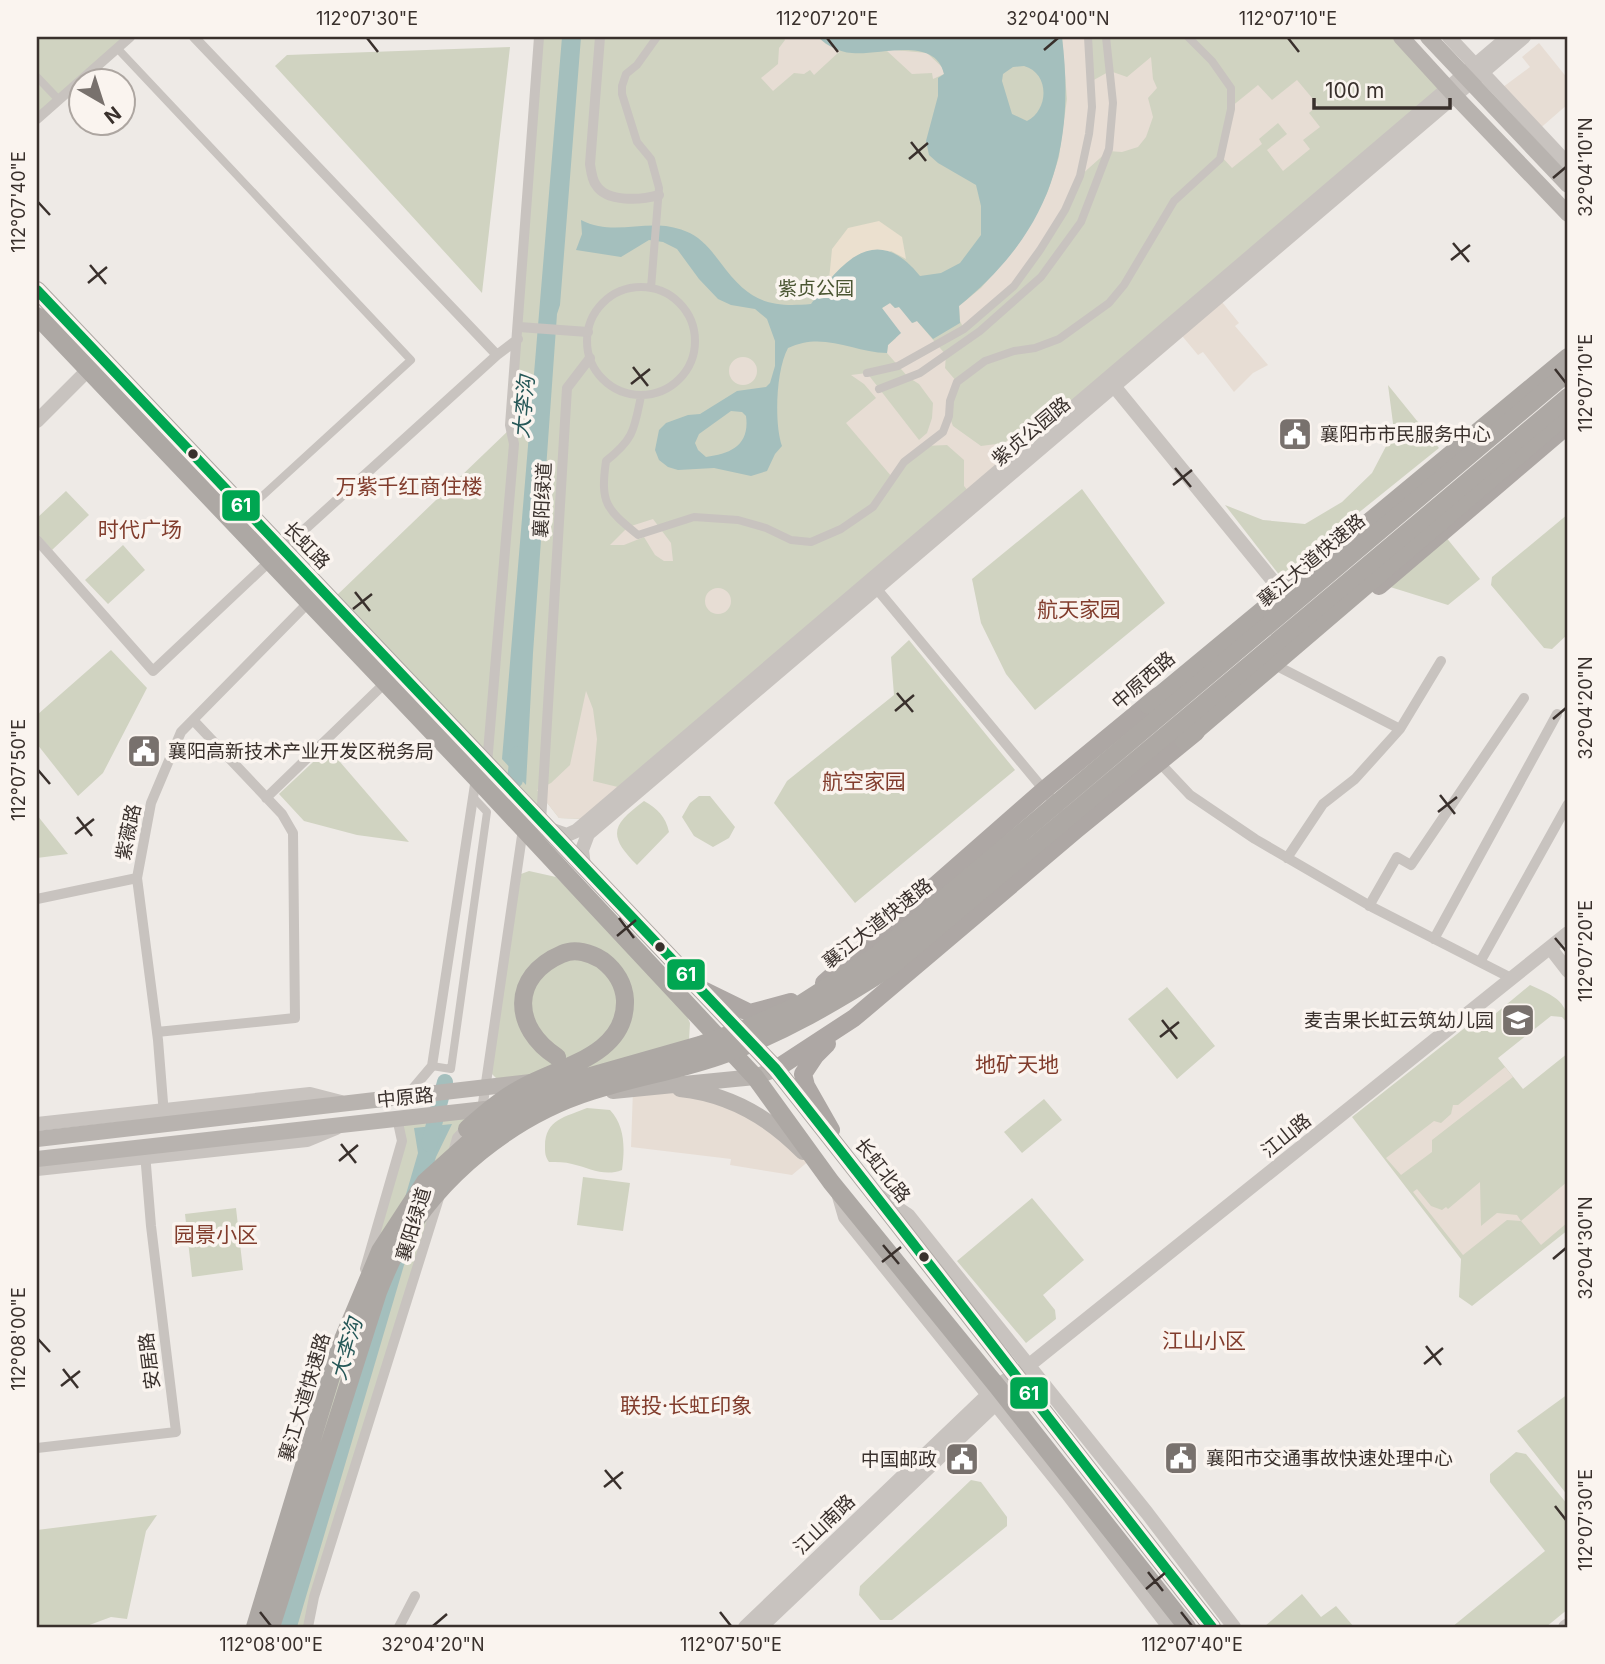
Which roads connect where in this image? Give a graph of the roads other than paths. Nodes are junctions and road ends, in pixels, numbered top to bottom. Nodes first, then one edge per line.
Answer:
1 (130, 37) edge
2 (194, 37) edge
3 (539, 37) edge
4 (600, 37) edge
5 (657, 37) edge
6 (1088, 37) edge
7 (1106, 37) edge
8 (1188, 37) edge
9 (1401, 37) edge
10 (1428, 37) edge
11 (1449, 37) edge
12 (1508, 37) edge
13 (1524, 37) edge
14 (117, 48) junction
15 (1473, 73) junction
16 (37, 77) edge
17 (1451, 92) junction
18 (59, 100) junction
19 (37, 120) edge
20 (1568, 164) edge
21 (1568, 185) edge
22 (659, 195) junction
23 (1568, 214) edge
24 (651, 288) junction
25 (37, 290) edge
26 (37, 316) edge
27 (520, 331) junction
28 (588, 332) junction
29 (1568, 351) edge
30 (497, 355) junction
31 (1568, 357) edge
32 (590, 358) junction
33 (88, 370) junction
34 (1568, 372) edge
35 (867, 373) dead end
36 (1110, 382) junction
37 (879, 389) dead end
38 (641, 396) junction
39 (1568, 397) edge
40 (1568, 413) edge
41 (37, 421) edge
42 (1568, 425) edge
43 (246, 511) junction
44 (37, 540) edge
45 (276, 555) junction
46 (1278, 587) junction
47 (876, 588) junction
48 (309, 602) junction
49 (1441, 661) dead end
50 (1279, 667) junction
51 (385, 682) junction
52 (1524, 698) dead end
53 (1148, 705) junction
54 (1557, 714) dead end
55 (192, 720) junction
56 (1400, 729) junction
57 (1184, 741) junction
58 (1159, 762) junction
59 (482, 772) junction
60 (1044, 790) junction
61 (473, 797) junction
62 (266, 798) junction
63 (1568, 804) edge
64 (532, 823) junction
65 (1076, 830) junction
66 (1287, 858) junction
67 (584, 866) junction
68 (137, 878) junction
69 (37, 899) edge
70 (1369, 906) junction
71 (1568, 933) edge
72 (1434, 939) junction
73 (1551, 948) junction
74 (1480, 962) junction
75 (1568, 971) edge
76 (1513, 979) junction
77 (700, 989) junction
78 (810, 994) junction
79 (689, 1006) junction
80 (854, 1018) junction
81 (157, 1032) junction
82 (743, 1035) junction
83 (723, 1042) junction
84 (432, 1066) junction
85 (650, 1066) junction
86 (776, 1069) junction
87 (755, 1077) junction
88 (653, 1086) junction
89 (478, 1089) junction
90 (405, 1098) junction
91 (477, 1111) junction
92 (165, 1117) junction
93 (397, 1118) junction
94 (37, 1125) edge
95 (37, 1139) edge
96 (144, 1152) junction
97 (37, 1159) edge
98 (848, 1160) junction
99 (37, 1169) edge
100 (834, 1185) junction
101 (341, 1344) junction
102 (1020, 1375) junction
103 (996, 1395) junction
104 (37, 1448) edge
105 (415, 1596) dead end
106 (256, 1627) edge
107 (271, 1627) edge
108 (308, 1627) edge
109 (399, 1627) edge
110 (745, 1627) edge
111 (761, 1627) edge
112 (1169, 1627) edge
113 (1187, 1627) edge
114 (1212, 1627) edge
115 (1234, 1627) edge

1 - 14 street
2 - 30 street
3 - 27 street, 襄阳绿道
4 - 22 street
5 - 22 street
6 - 35 street
7 - 37 street
8 - 38 street
9 - 17 main road
10 - 15 main road
11 - 15 street
12 - 15 street, 紫贞公园路
13 - 15 street, 紫贞公园路
14 - 18 street
14 - 43 street
15 - 17 street, 紫贞公园路
15 - 20 street
15 - 21 main road
16 - 18 street
17 - 23 main road
17 - 36 street, 紫贞公园路
18 - 19 street
22 - 24 street
24 - 28 street
24 - 38 street
25 - 43 highway, 长虹路
26 - 33 highway, 长虹路
27 - 28 street
27 - 30 street
27 - 59 street, 襄阳绿道
28 - 32 street
29 - 46 main road, 中原西路
30 - 45 street
31 - 53 highway
32 - 38 street
32 - 64 street, 襄阳绿道
33 - 41 street
33 - 45 highway, 长虹路
34 - 101 highway, 襄江大道快速路, bridge
36 - 46 street
36 - 47 street, 紫贞公园路
36 - 64 street, 紫贞公园路
39 - 107 highway, 襄江大道快速路, bridge
40 - 57 highway
42 - 50 main road
43 - 45 highway, 长虹路
44 - 45 street
45 - 48 highway, 长虹路
45 - 59 highway, 长虹路
46 - 53 main road, 中原西路
47 - 60 street
47 - 67 street, 紫贞公园路
48 - 51 highway, 长虹路
48 - 55 street, 紫薇路
49 - 56 street
50 - 56 street
50 - 57 main road
51 - 59 highway, 长虹路
51 - 62 street
52 - 70 street
53 - 60 main road, 中原西路
54 - 72 street
55 - 62 street
55 - 68 street, 紫薇路
56 - 66 street
57 - 58 main road
58 - 65 main road
58 - 66 street
59 - 61 street, 襄阳绿道
59 - 64 highway, 长虹北路
60 - 65 street
60 - 78 main road, 中原西路
61 - 84 street, 襄阳绿道
61 - 84 street
62 - 81 street
63 - 74 street
64 - 67 highway, 长虹北路
64 - 79 highway, 长虹北路
64 - 89 street, 襄阳绿道
65 - 80 main road
66 - 70 street
67 - 77 highway, 长虹北路
68 - 69 street
68 - 81 street, 紫薇路
70 - 72 street
71 - 73 street, 江山路
72 - 74 street
73 - 75 street
73 - 76 street, 江山路
74 - 76 street
76 - 102 street, 江山路
77 - 78 main road
77 - 82 highway, 长虹北路
78 - 82 main road, 中原西路
79 - 83 highway, 长虹北路
79 - 85 main road
80 - 86 main road
80 - 98 main road
81 - 92 street, 紫薇路
82 - 83 main road, 中原路
82 - 86 highway, 长虹北路
83 - 85 main road, 中原路
83 - 87 highway, 长虹北路
84 - 90 street
85 - 89 main road, 中原路
85 - 101 highway, bridge
86 - 87 main road, 中原路
86 - 98 highway, 长虹北路
87 - 88 main road, 中原路
87 - 100 highway, 长虹北路
88 - 91 main road, 中原路
88 - 100 main road
89 - 90 main road, 中原路
89 - 91 street, 襄阳绿道
90 - 92 main road, 中原路
91 - 93 main road, 中原路
91 - 108 street, 襄阳绿道
92 - 94 street
92 - 95 main road, 中原路
93 - 96 main road, 中原路
93 - 107 street
96 - 97 main road, 中原路
96 - 99 street
96 - 104 street, 安居路
98 - 102 highway, 长虹北路
100 - 103 highway, 长虹北路
101 - 106 highway, 襄江大道快速路, bridge
102 - 103 street, 江山南路
102 - 114 highway, 长虹北路
102 - 115 street
103 - 110 street, 江山南路
103 - 111 street, 江山南路
103 - 112 street
103 - 113 highway, 长虹北路
105 - 109 street

